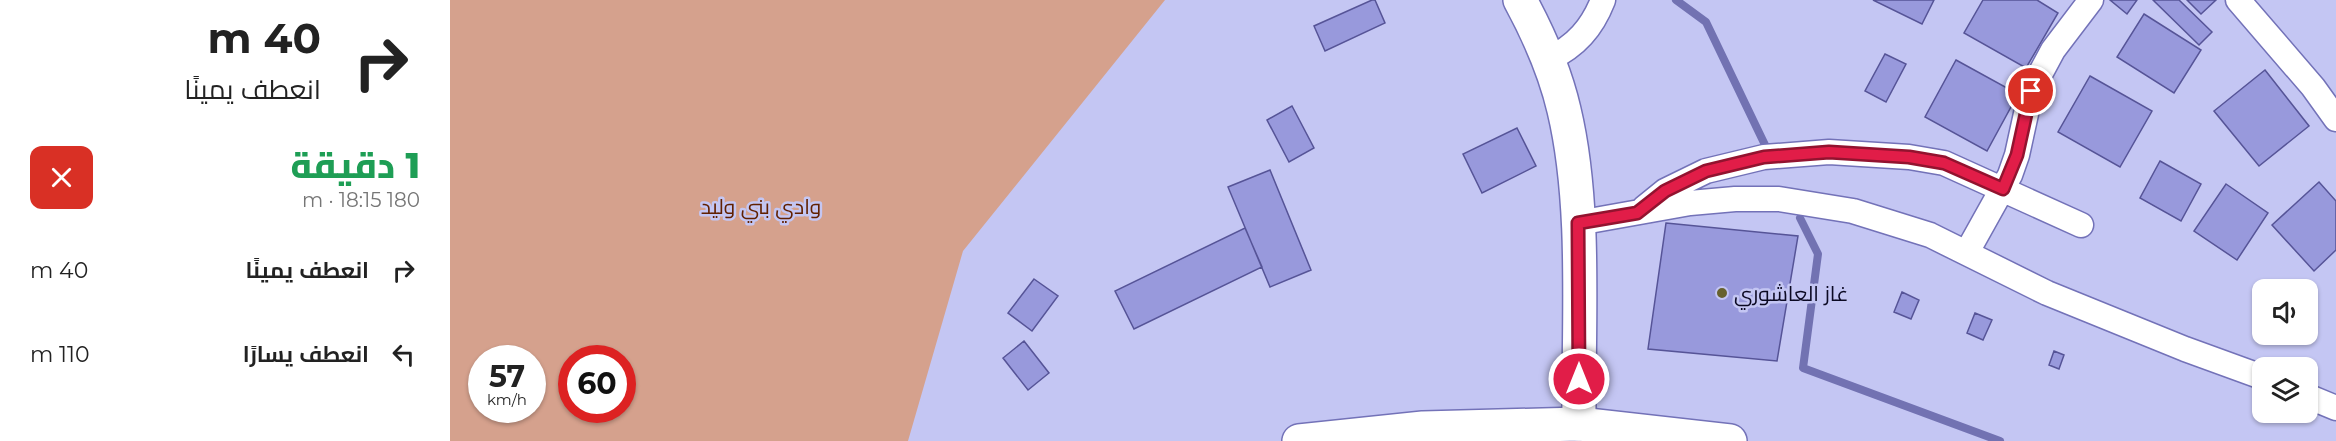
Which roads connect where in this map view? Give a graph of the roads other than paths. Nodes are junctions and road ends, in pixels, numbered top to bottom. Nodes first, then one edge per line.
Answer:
1 (1520, 0) edge
2 (1603, 0) edge
3 (2091, 0) edge
4 (2238, 0) edge
5 (1549, 59) junction
6 (2336, 118) edge
7 (2003, 189) junction
8 (1637, 213) junction
9 (1578, 223) junction
10 (2081, 225) dead end
11 (1967, 252) junction
12 (2252, 373) edge
13 (2318, 401) edge
14 (2336, 408) edge
15 (1579, 424) junction
16 (1299, 441) edge
17 (1730, 441) edge

1 - 5 main road
2 - 5 street
3 - 7 street
4 - 6 street
5 - 9 main road
7 - 8 street
7 - 10 street
7 - 11 street
8 - 9 street
8 - 11 street
9 - 15 main road
11 - 12 street
13 - 14 street
15 - 16 main road
15 - 17 main road

